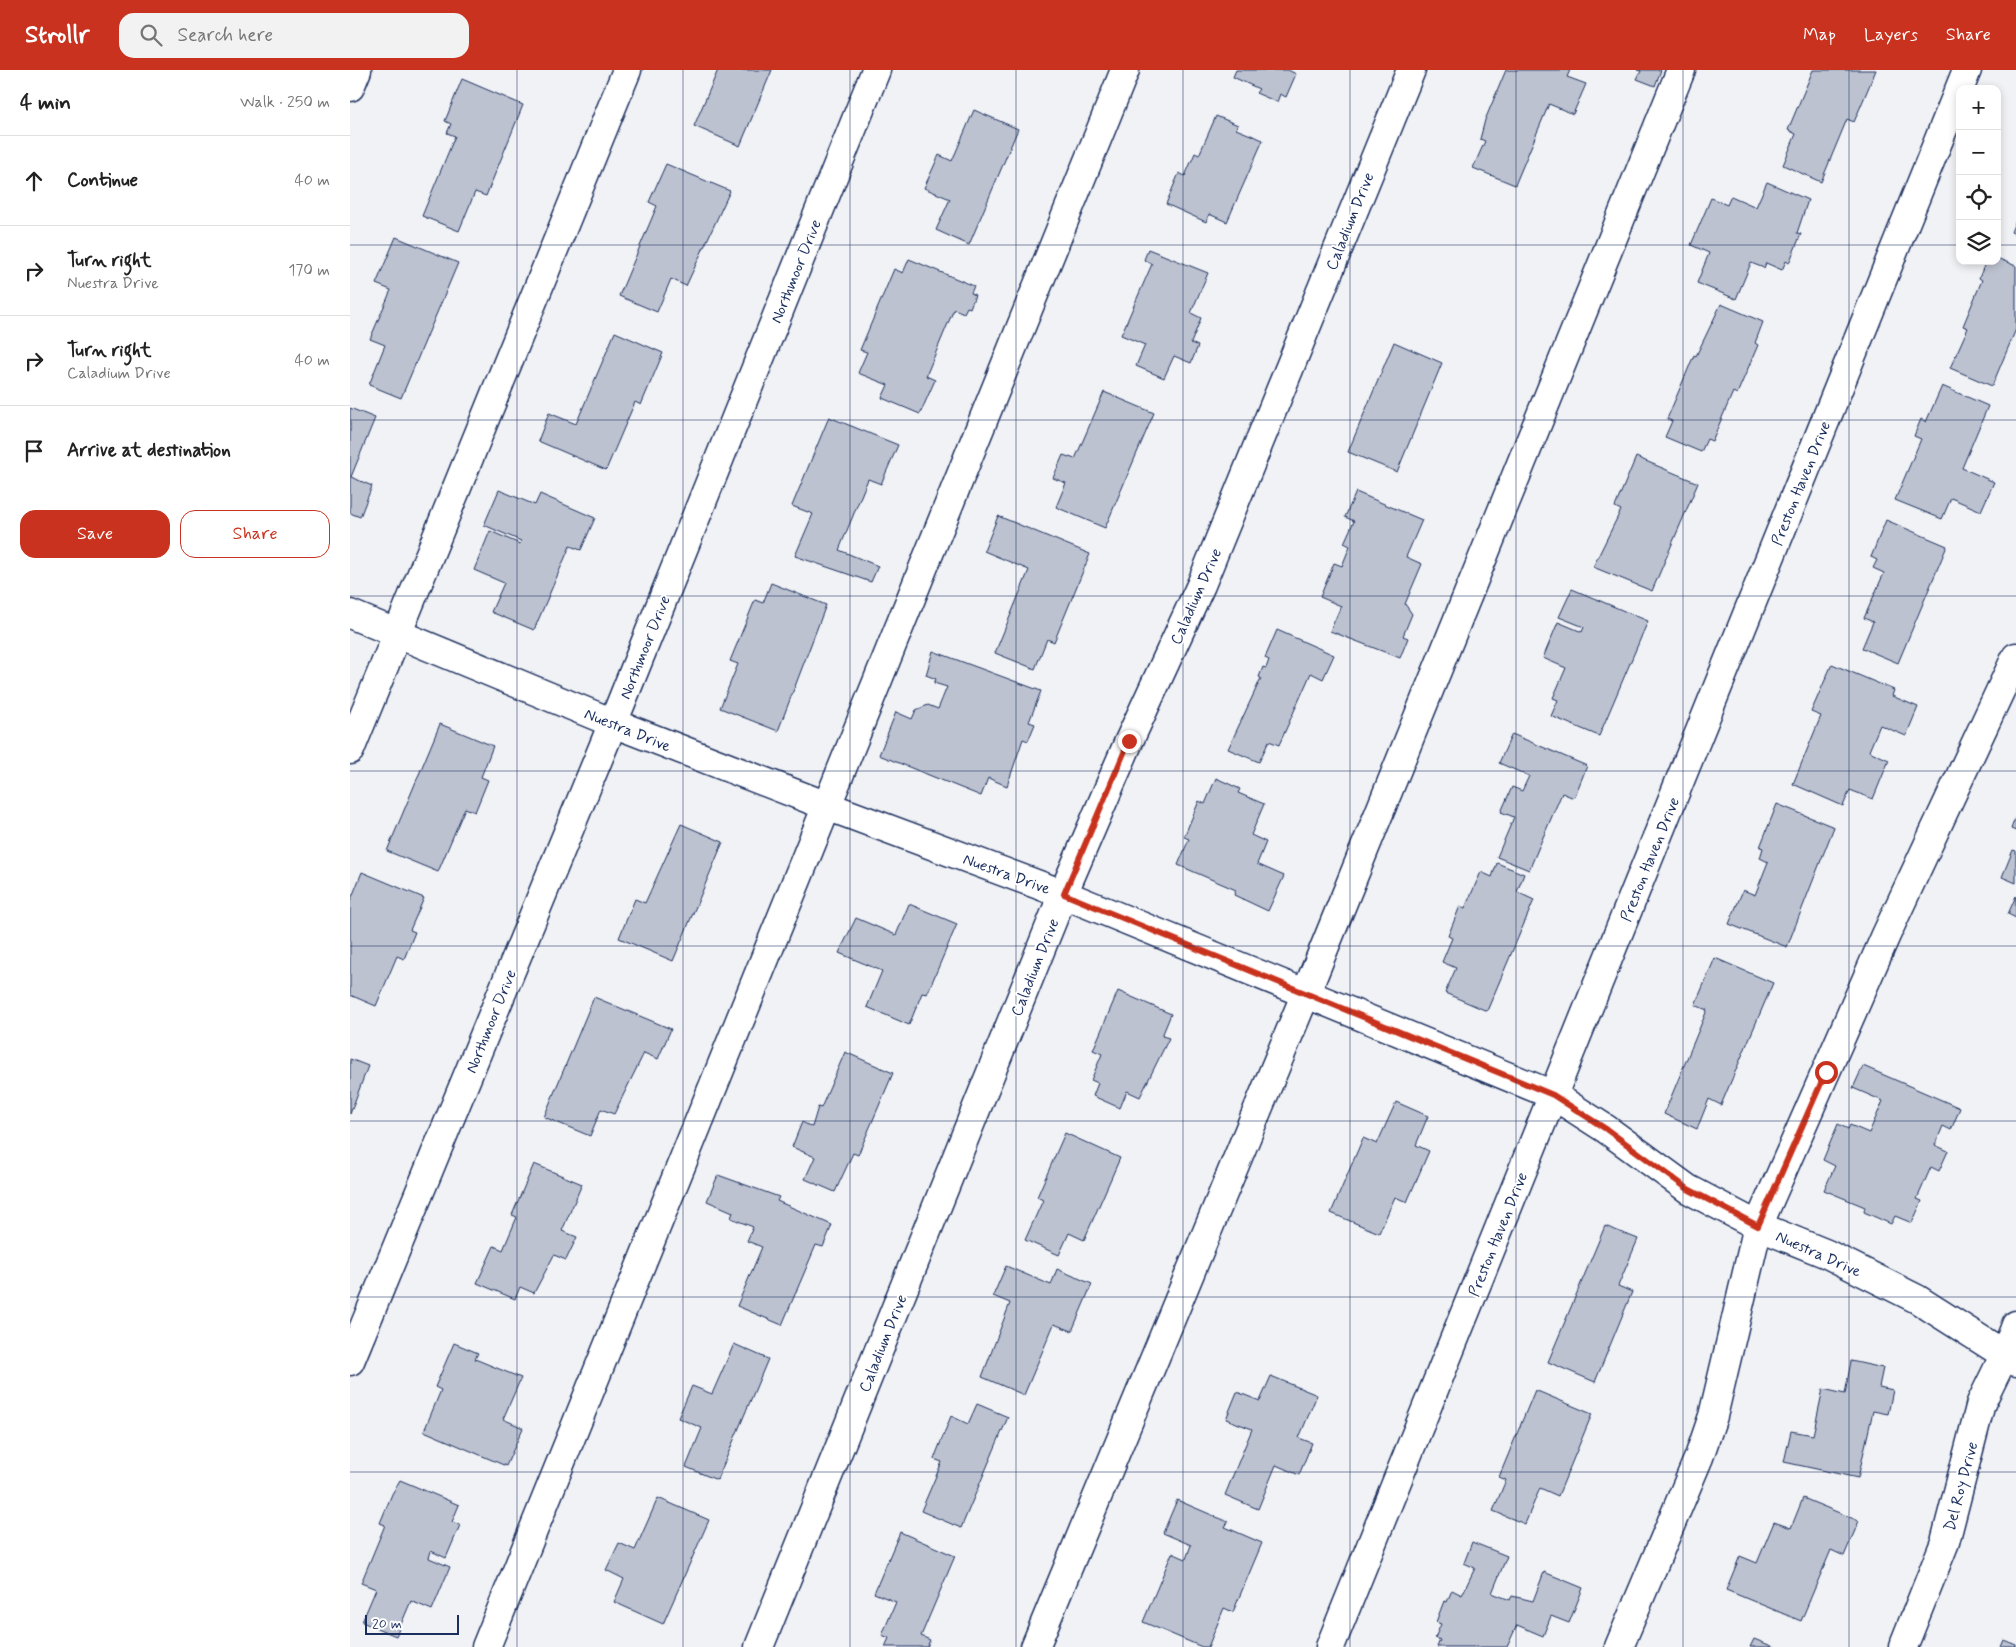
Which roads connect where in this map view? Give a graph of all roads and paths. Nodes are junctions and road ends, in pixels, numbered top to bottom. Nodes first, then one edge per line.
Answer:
1 (357, 70) edge
2 (626, 70) edge
3 (876, 70) edge
4 (1125, 70) edge
5 (1411, 70) edge
6 (1681, 70) edge
7 (1967, 70) edge
8 (350, 87) edge
9 (350, 614) edge
10 (397, 634) junction
11 (2016, 657) edge
12 (613, 723) junction
13 (350, 750) edge
14 (827, 806) junction
15 (1064, 894) junction
16 (1306, 993) junction
17 (1553, 1095) junction
18 (1758, 1226) junction
19 (2016, 1326) edge
20 (2010, 1358) edge
21 (350, 1360) edge
22 (486, 1647) edge
23 (759, 1647) edge
24 (1035, 1647) edge
25 (1330, 1647) edge
26 (1619, 1647) edge
27 (1903, 1647) edge

1 - 8 street
2 - 10 street
3 - 12 street, Northmoor Drive
4 - 14 street
5 - 15 street, Caladium Drive
6 - 16 street
7 - 17 street, Preston Haven Drive
9 - 10 street, Nuestra Drive
10 - 12 street, Nuestra Drive
10 - 13 street
11 - 18 street
12 - 14 street, Nuestra Drive
12 - 21 street, Northmoor Drive
14 - 15 street, Nuestra Drive
14 - 22 street
15 - 16 street, Nuestra Drive
15 - 23 street, Caladium Drive
16 - 17 street, Nuestra Drive
16 - 24 street
17 - 18 street, Nuestra Drive
17 - 25 street, Preston Haven Drive
18 - 20 street, Nuestra Drive
18 - 26 street
19 - 20 street, Del Roy Drive
20 - 27 street, Del Roy Drive

